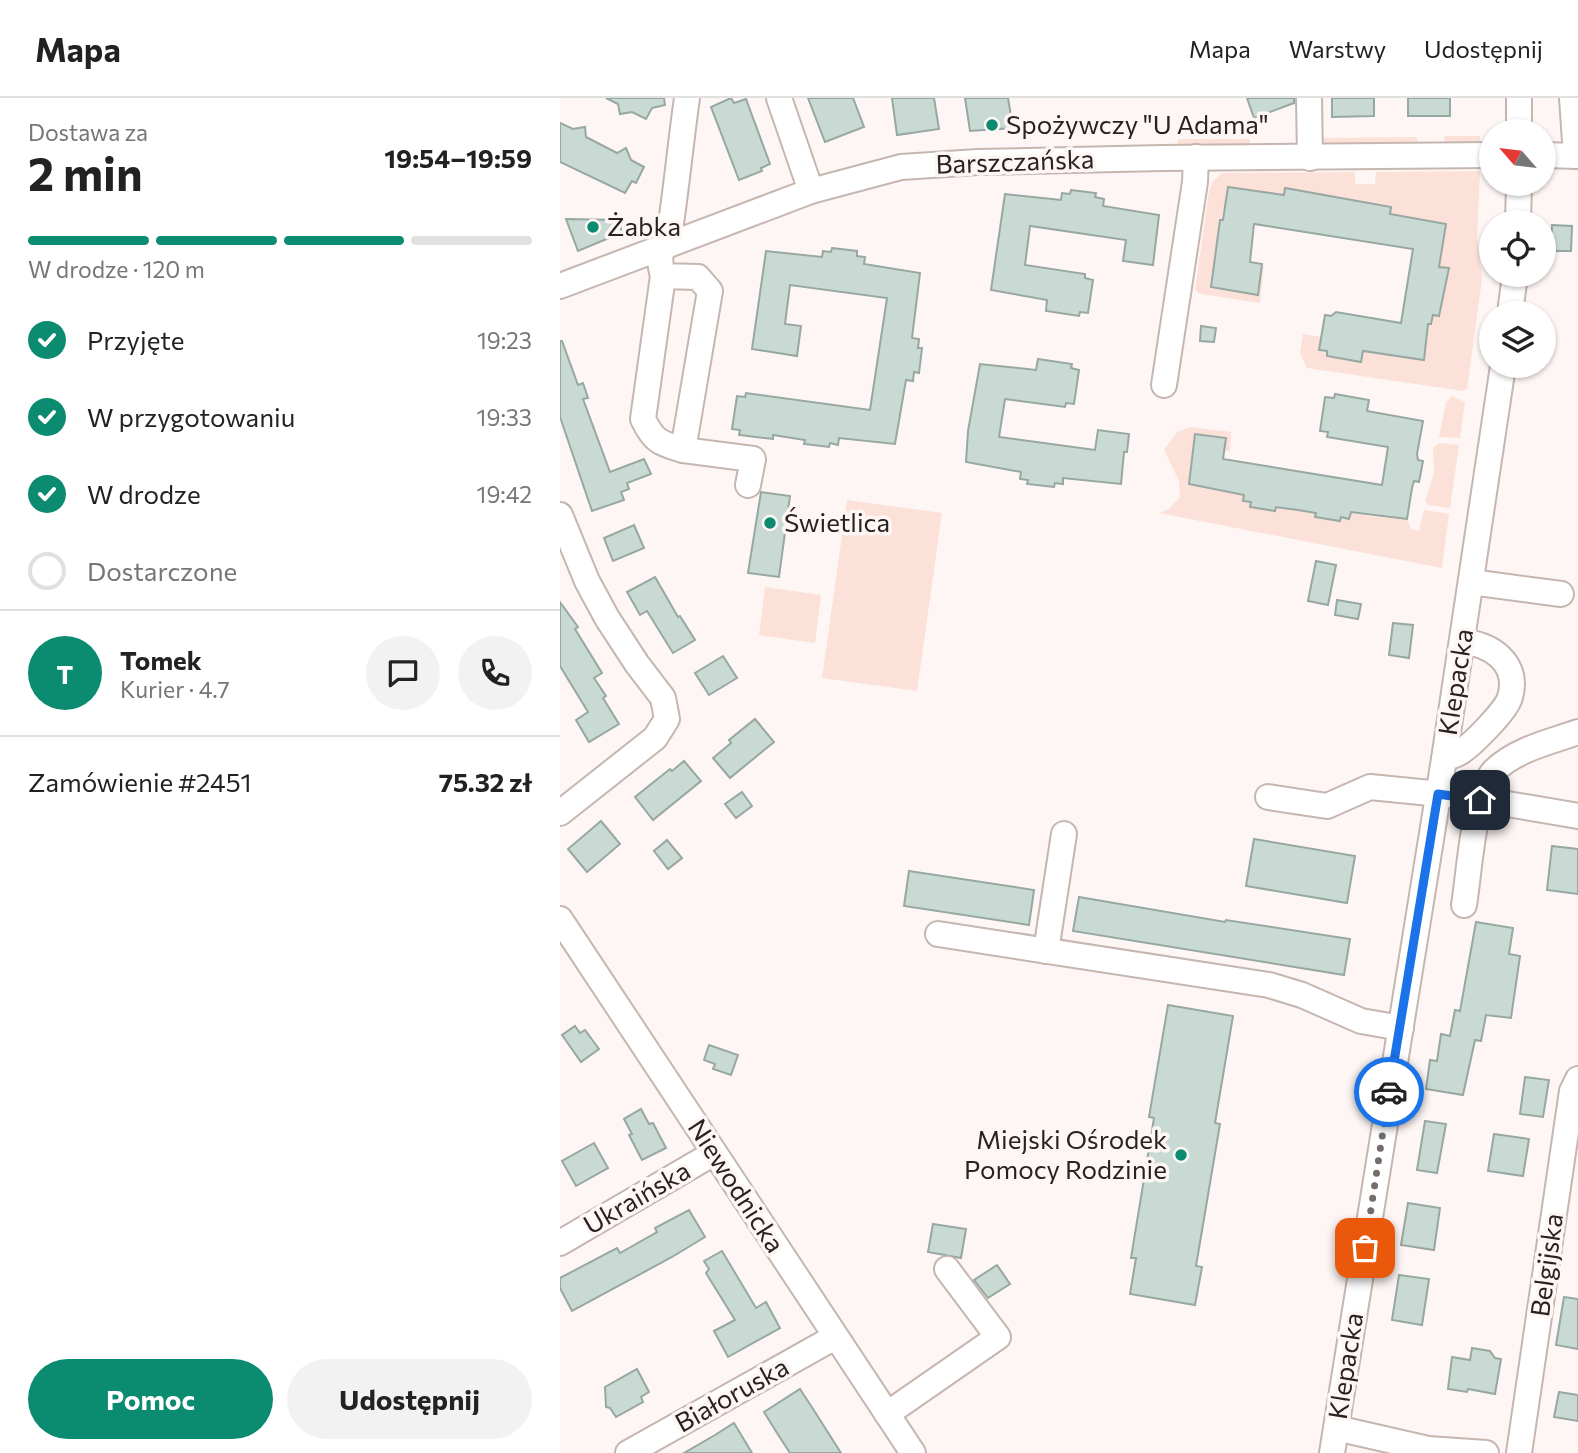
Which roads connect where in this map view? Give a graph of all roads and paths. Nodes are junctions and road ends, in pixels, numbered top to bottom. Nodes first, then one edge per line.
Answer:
1 (687, 98) edge
2 (779, 98) edge
3 (1309, 98) edge
4 (1519, 98) edge
5 (1572, 98) edge
6 (1519, 119) edge
7 (1479, 155) edge
8 (1556, 155) edge
9 (1577, 156) edge
10 (1196, 157) junction
11 (1310, 158) junction
12 (811, 191) junction
13 (661, 248) junction
14 (663, 276) junction
15 (560, 286) edge
16 (1501, 378) edge
17 (1164, 386) dead end
18 (683, 450) junction
19 (748, 485) dead end
20 (560, 515) edge
21 (1471, 582) junction
22 (1561, 594) dead end
23 (1462, 642) junction
24 (1578, 732) edge
25 (1444, 758) junction
26 (1438, 794) junction
27 (1268, 797) dead end
28 (1480, 800) junction
29 (560, 813) edge
30 (1578, 816) edge
31 (1065, 834) dead end
32 (1464, 905) dead end
33 (560, 919) edge
34 (938, 934) dead end
35 (1046, 951) junction
36 (1401, 1028) junction
37 (1578, 1079) edge
38 (714, 1153) junction
39 (560, 1243) edge
40 (947, 1269) dead end
41 (835, 1337) junction
42 (887, 1414) junction
43 (1336, 1427) junction
44 (628, 1453) edge
45 (913, 1453) edge
46 (1332, 1453) edge
47 (1486, 1453) edge
48 (1519, 1453) edge

1 - 13 street
2 - 12 street
3 - 11 street
4 - 6 street
5 - 9 street
7 - 11 street, Barszczańska
8 - 9 street
10 - 11 street, Barszczańska
10 - 12 street, Barszczańska
10 - 17 street
12 - 13 street, Barszczańska
13 - 14 street
13 - 15 street, Barszczańska
14 - 18 street
14 - 18 street
16 - 21 street, Klepacka
18 - 19 street
20 - 29 street
21 - 22 street
21 - 23 street, Klepacka
23 - 25 street, Klepacka
23 - 25 street
24 - 28 street
25 - 26 street, Klepacka
26 - 27 street
26 - 28 street
26 - 36 street, Klepacka
28 - 30 street
28 - 32 street
31 - 35 street
33 - 38 street, Niewodnicka
34 - 35 street
35 - 36 street
36 - 43 street, Klepacka
37 - 48 street, Belgijska
38 - 39 street, Ukraińska
38 - 41 street, Niewodnicka
40 - 42 street
41 - 42 street, Niewodnicka
41 - 44 street, Białoruska
42 - 45 street, Niewodnicka
43 - 46 street, Klepacka
43 - 47 street

